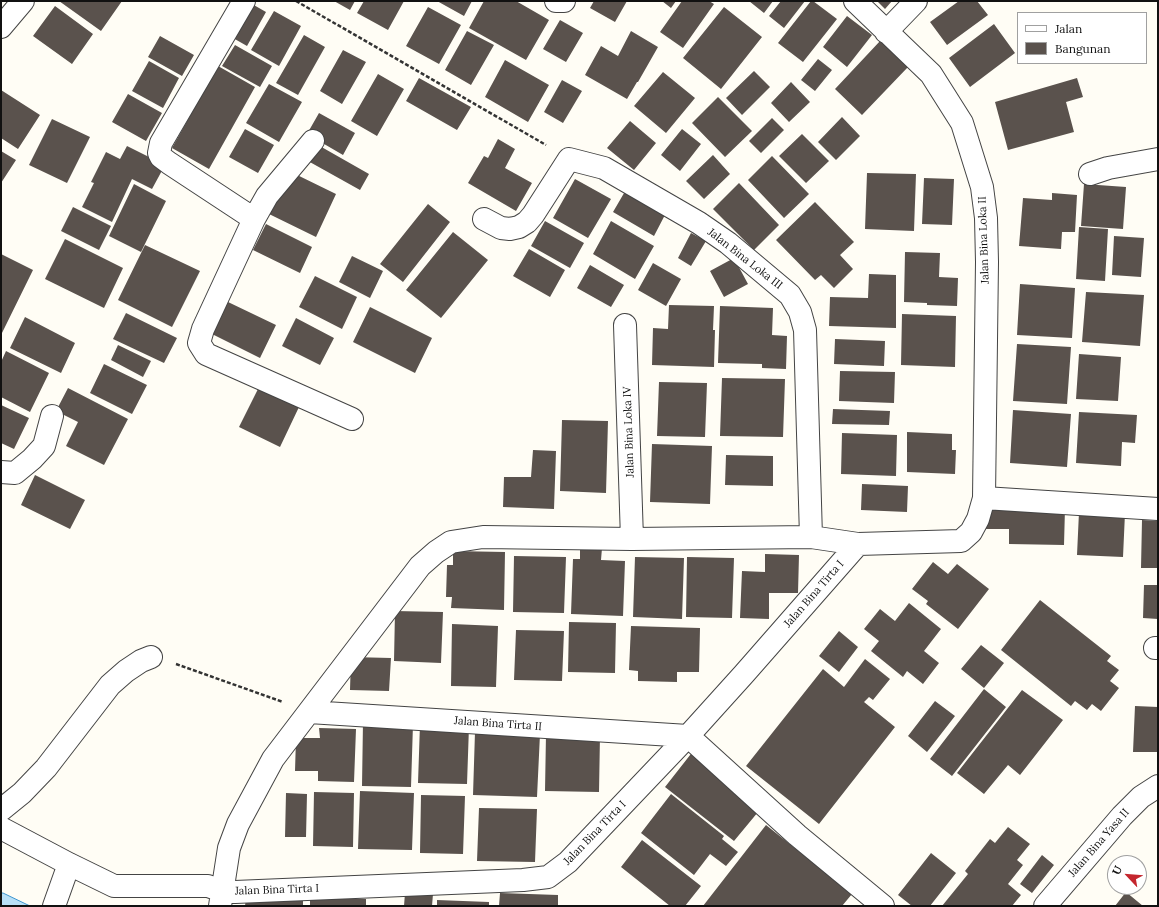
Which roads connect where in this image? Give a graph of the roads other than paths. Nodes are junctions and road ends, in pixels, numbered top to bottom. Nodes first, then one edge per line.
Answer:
1 (23, 1) edge
2 (244, 1) edge
3 (556, 1) edge
4 (564, 1) edge
5 (855, 1) edge
6 (916, 1) edge
7 (1, 27) edge
8 (886, 32) junction
9 (313, 141) dead end
10 (1158, 159) edge
11 (1090, 174) dead end
12 (254, 219) junction
13 (484, 219) dead end
14 (625, 324) dead end
15 (52, 416) dead end
16 (352, 419) dead end
17 (1, 472) edge
18 (984, 498) junction
19 (1158, 509) edge
20 (811, 537) junction
21 (632, 538) junction
22 (858, 544) junction
23 (151, 657) road end
24 (309, 712) junction
25 (688, 736) junction
26 (1158, 786) edge
27 (1, 810) edge
28 (1, 828) edge
29 (69, 864) junction
30 (221, 898) edge
31 (54, 906) edge
32 (883, 906) edge
33 (1046, 906) edge

1 - 7 street
2 - 12 street
3 - 4 street
5 - 8 street, Jalan Bina Loka II
6 - 8 street
8 - 18 street, Jalan Bina Loka II
9 - 12 street
10 - 11 street
12 - 16 street
13 - 20 street, Jalan Bina Loka III
14 - 21 street, Jalan Bina Loka IV
15 - 17 street
18 - 19 street
18 - 22 street, Jalan Bina Loka II
20 - 21 street
20 - 22 street
21 - 24 street
22 - 25 street, Jalan Bina Tirta I
23 - 27 street
24 - 25 street, Jalan Bina Tirta II
24 - 30 street
25 - 30 street, Jalan Bina Tirta I
25 - 32 street
26 - 33 street, Jalan Bina Yasa II
28 - 29 street, Jalan Bina Tirta I
29 - 30 street, Jalan Bina Tirta I
29 - 31 street

